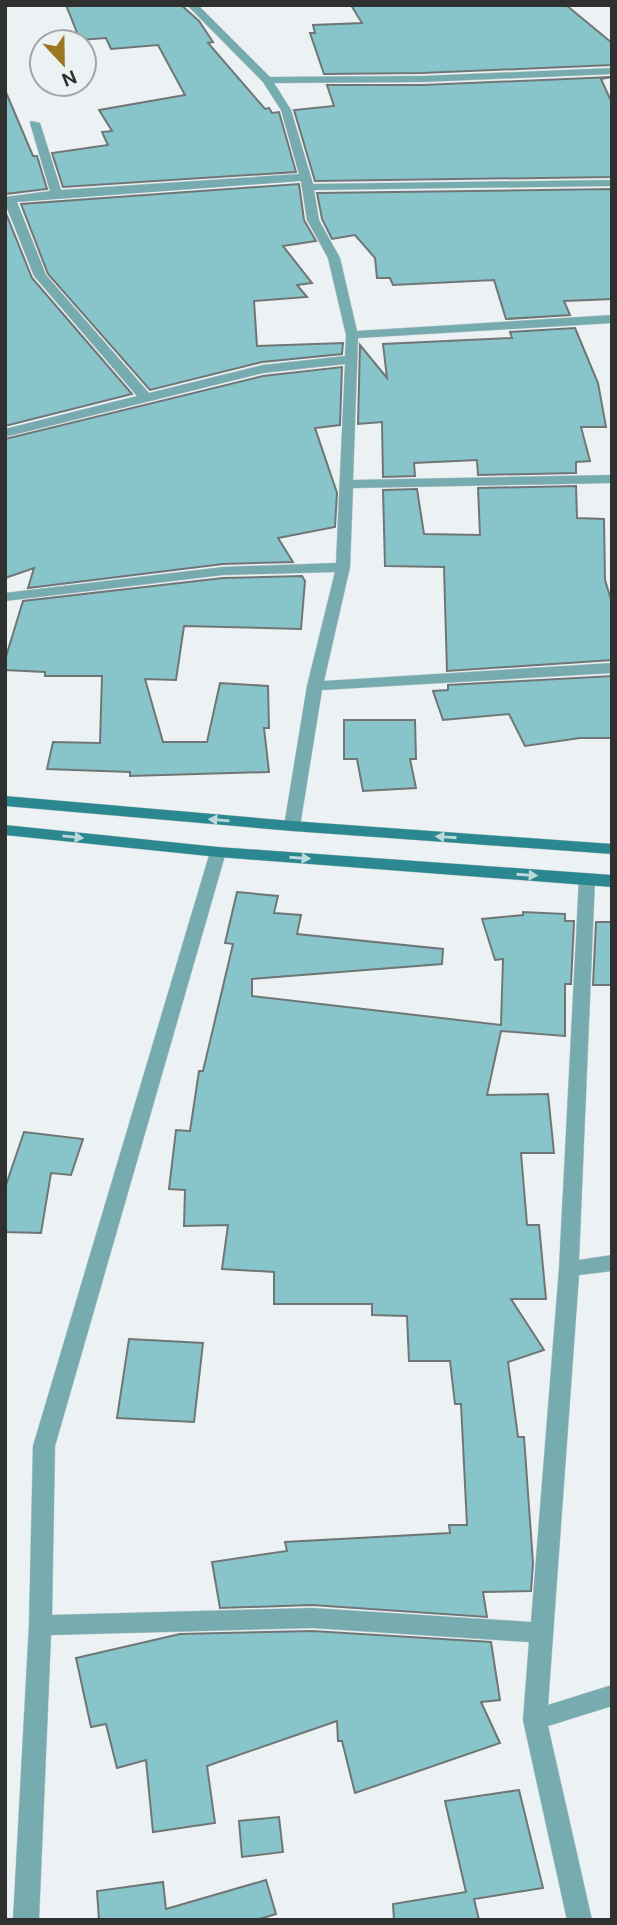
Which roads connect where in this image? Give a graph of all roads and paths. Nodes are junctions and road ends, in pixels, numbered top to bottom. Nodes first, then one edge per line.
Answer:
1 (192, 5) edge
2 (612, 71) edge
3 (267, 80) junction
4 (35, 123) dead end
5 (306, 182) junction
6 (612, 183) edge
7 (56, 194) junction
8 (8, 200) edge
9 (612, 318) edge
10 (352, 335) junction
11 (352, 359) junction
12 (146, 398) junction
13 (5, 433) edge
14 (612, 479) edge
15 (346, 484) junction
16 (343, 567) junction
17 (5, 597) edge
18 (612, 668) edge
19 (315, 685) junction
20 (5, 801) edge
21 (292, 826) junction
22 (5, 830) edge
23 (612, 849) edge
24 (218, 852) junction
25 (587, 879) junction
26 (612, 881) edge
27 (612, 1263) edge
28 (569, 1269) junction
29 (40, 1625) junction
30 (542, 1633) junction
31 (612, 1695) edge
32 (535, 1720) junction
33 (26, 1920) edge
34 (580, 1920) edge

1 - 3 street
2 - 3 street
3 - 5 street
4 - 7 street
5 - 6 street
5 - 7 street
5 - 10 street
7 - 8 street
8 - 12 street
9 - 10 street
10 - 11 street
11 - 12 street
11 - 15 street
12 - 13 street
14 - 15 street
15 - 16 street
16 - 17 street
16 - 19 street
18 - 19 street
19 - 21 street
21 -> 20 main road
23 -> 21 main road
22 -> 24 main road
24 -> 25 main road
24 - 29 street
25 - 26 main road
25 - 28 street
27 - 28 street
28 - 30 street
29 - 30 street
29 - 33 street
30 - 32 street
31 - 32 street
32 - 34 street

